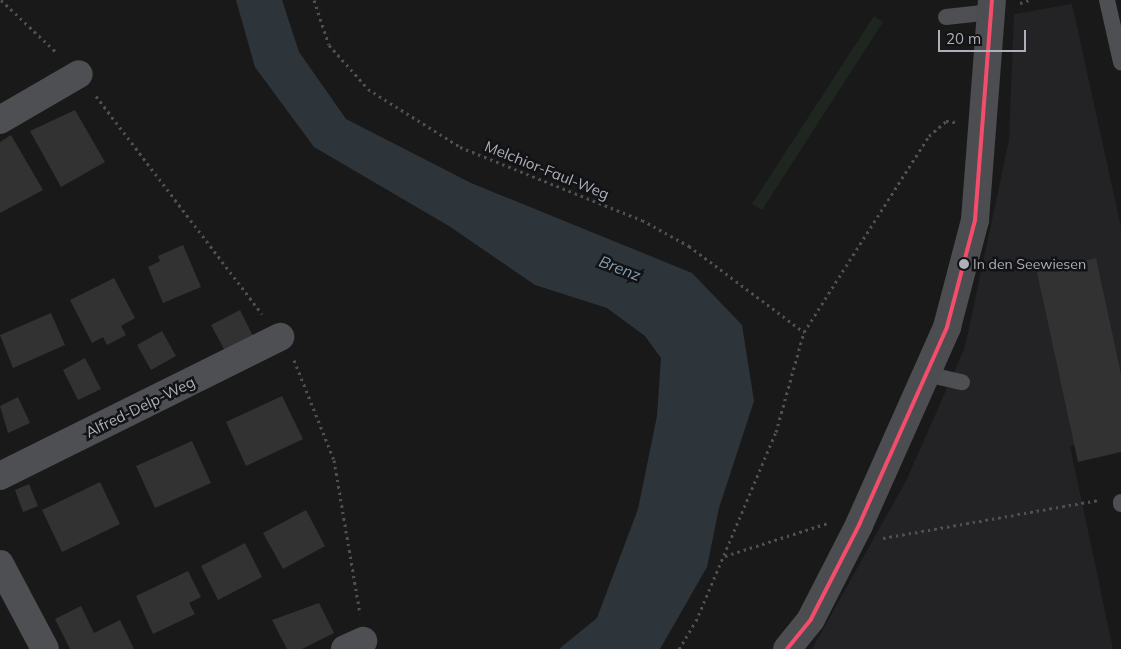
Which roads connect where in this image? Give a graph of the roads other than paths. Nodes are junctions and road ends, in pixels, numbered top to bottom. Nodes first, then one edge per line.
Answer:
1 (1107, 0) edge
2 (992, 6) edge
3 (946, 17) dead end
4 (1121, 62) edge
5 (79, 74) road end
6 (0, 120) edge
7 (280, 337) dead end
8 (926, 374) junction
9 (962, 382) dead end
10 (0, 476) edge
11 (0, 564) edge
12 (45, 649) edge
13 (787, 649) edge

1 - 4 lane
2 - 3 lane
2 - 8 street
5 - 6 street
7 - 10 street, Alfred-Delp-Weg
8 - 9 lane
8 - 13 street
11 - 12 street

